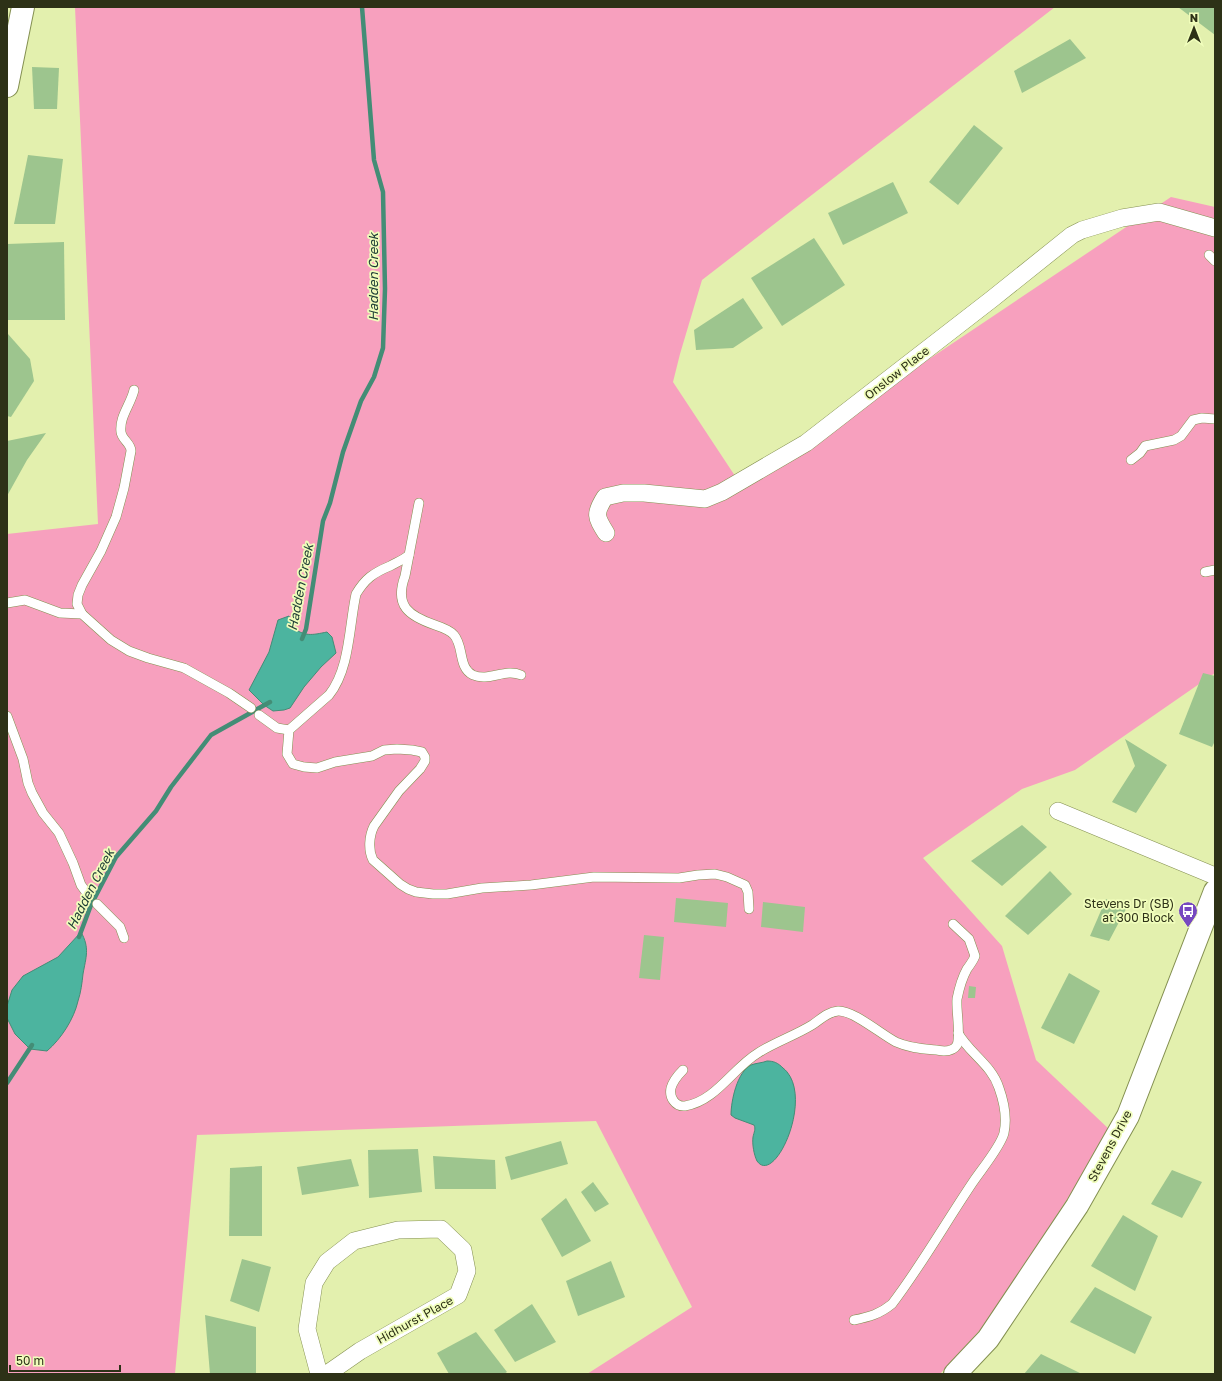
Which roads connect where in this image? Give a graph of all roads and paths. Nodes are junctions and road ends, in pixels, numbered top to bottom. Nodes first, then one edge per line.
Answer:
1 (23, 7) edge
2 (7, 86) edge
3 (1215, 228) edge
4 (134, 390) dead end
5 (1215, 419) edge
6 (1131, 460) dead end
7 (419, 503) dead end
8 (606, 533) dead end
9 (409, 555) junction
10 (1215, 570) edge
11 (1205, 572) dead end
12 (7, 603) edge
13 (82, 614) junction
14 (521, 676) dead end
15 (251, 708) dead end
16 (259, 715) dead end
17 (7, 716) edge
18 (289, 730) junction
19 (1058, 811) dead end
20 (1215, 876) edge
21 (1215, 891) edge
22 (89, 896) dead end
23 (97, 904) dead end
24 (749, 909) dead end
25 (953, 924) dead end
26 (124, 938) dead end
27 (958, 1033) junction
28 (683, 1070) dead end
29 (854, 1320) dead end
30 (320, 1374) edge
31 (327, 1374) edge
32 (955, 1374) edge

1 - 2 street
3 - 8 street, Onslow Place
4 - 13 lane
5 - 6 lane
7 - 9 lane
9 - 14 lane
9 - 18 lane
10 - 11 lane
12 - 13 lane
13 - 15 lane
16 - 18 lane
17 - 22 lane
18 - 24 lane
19 - 20 street
21 - 32 street, Stevens Drive
23 - 26 lane
25 - 27 lane
27 - 28 lane
27 - 29 lane
30 - 31 street, Hidhurst Place

